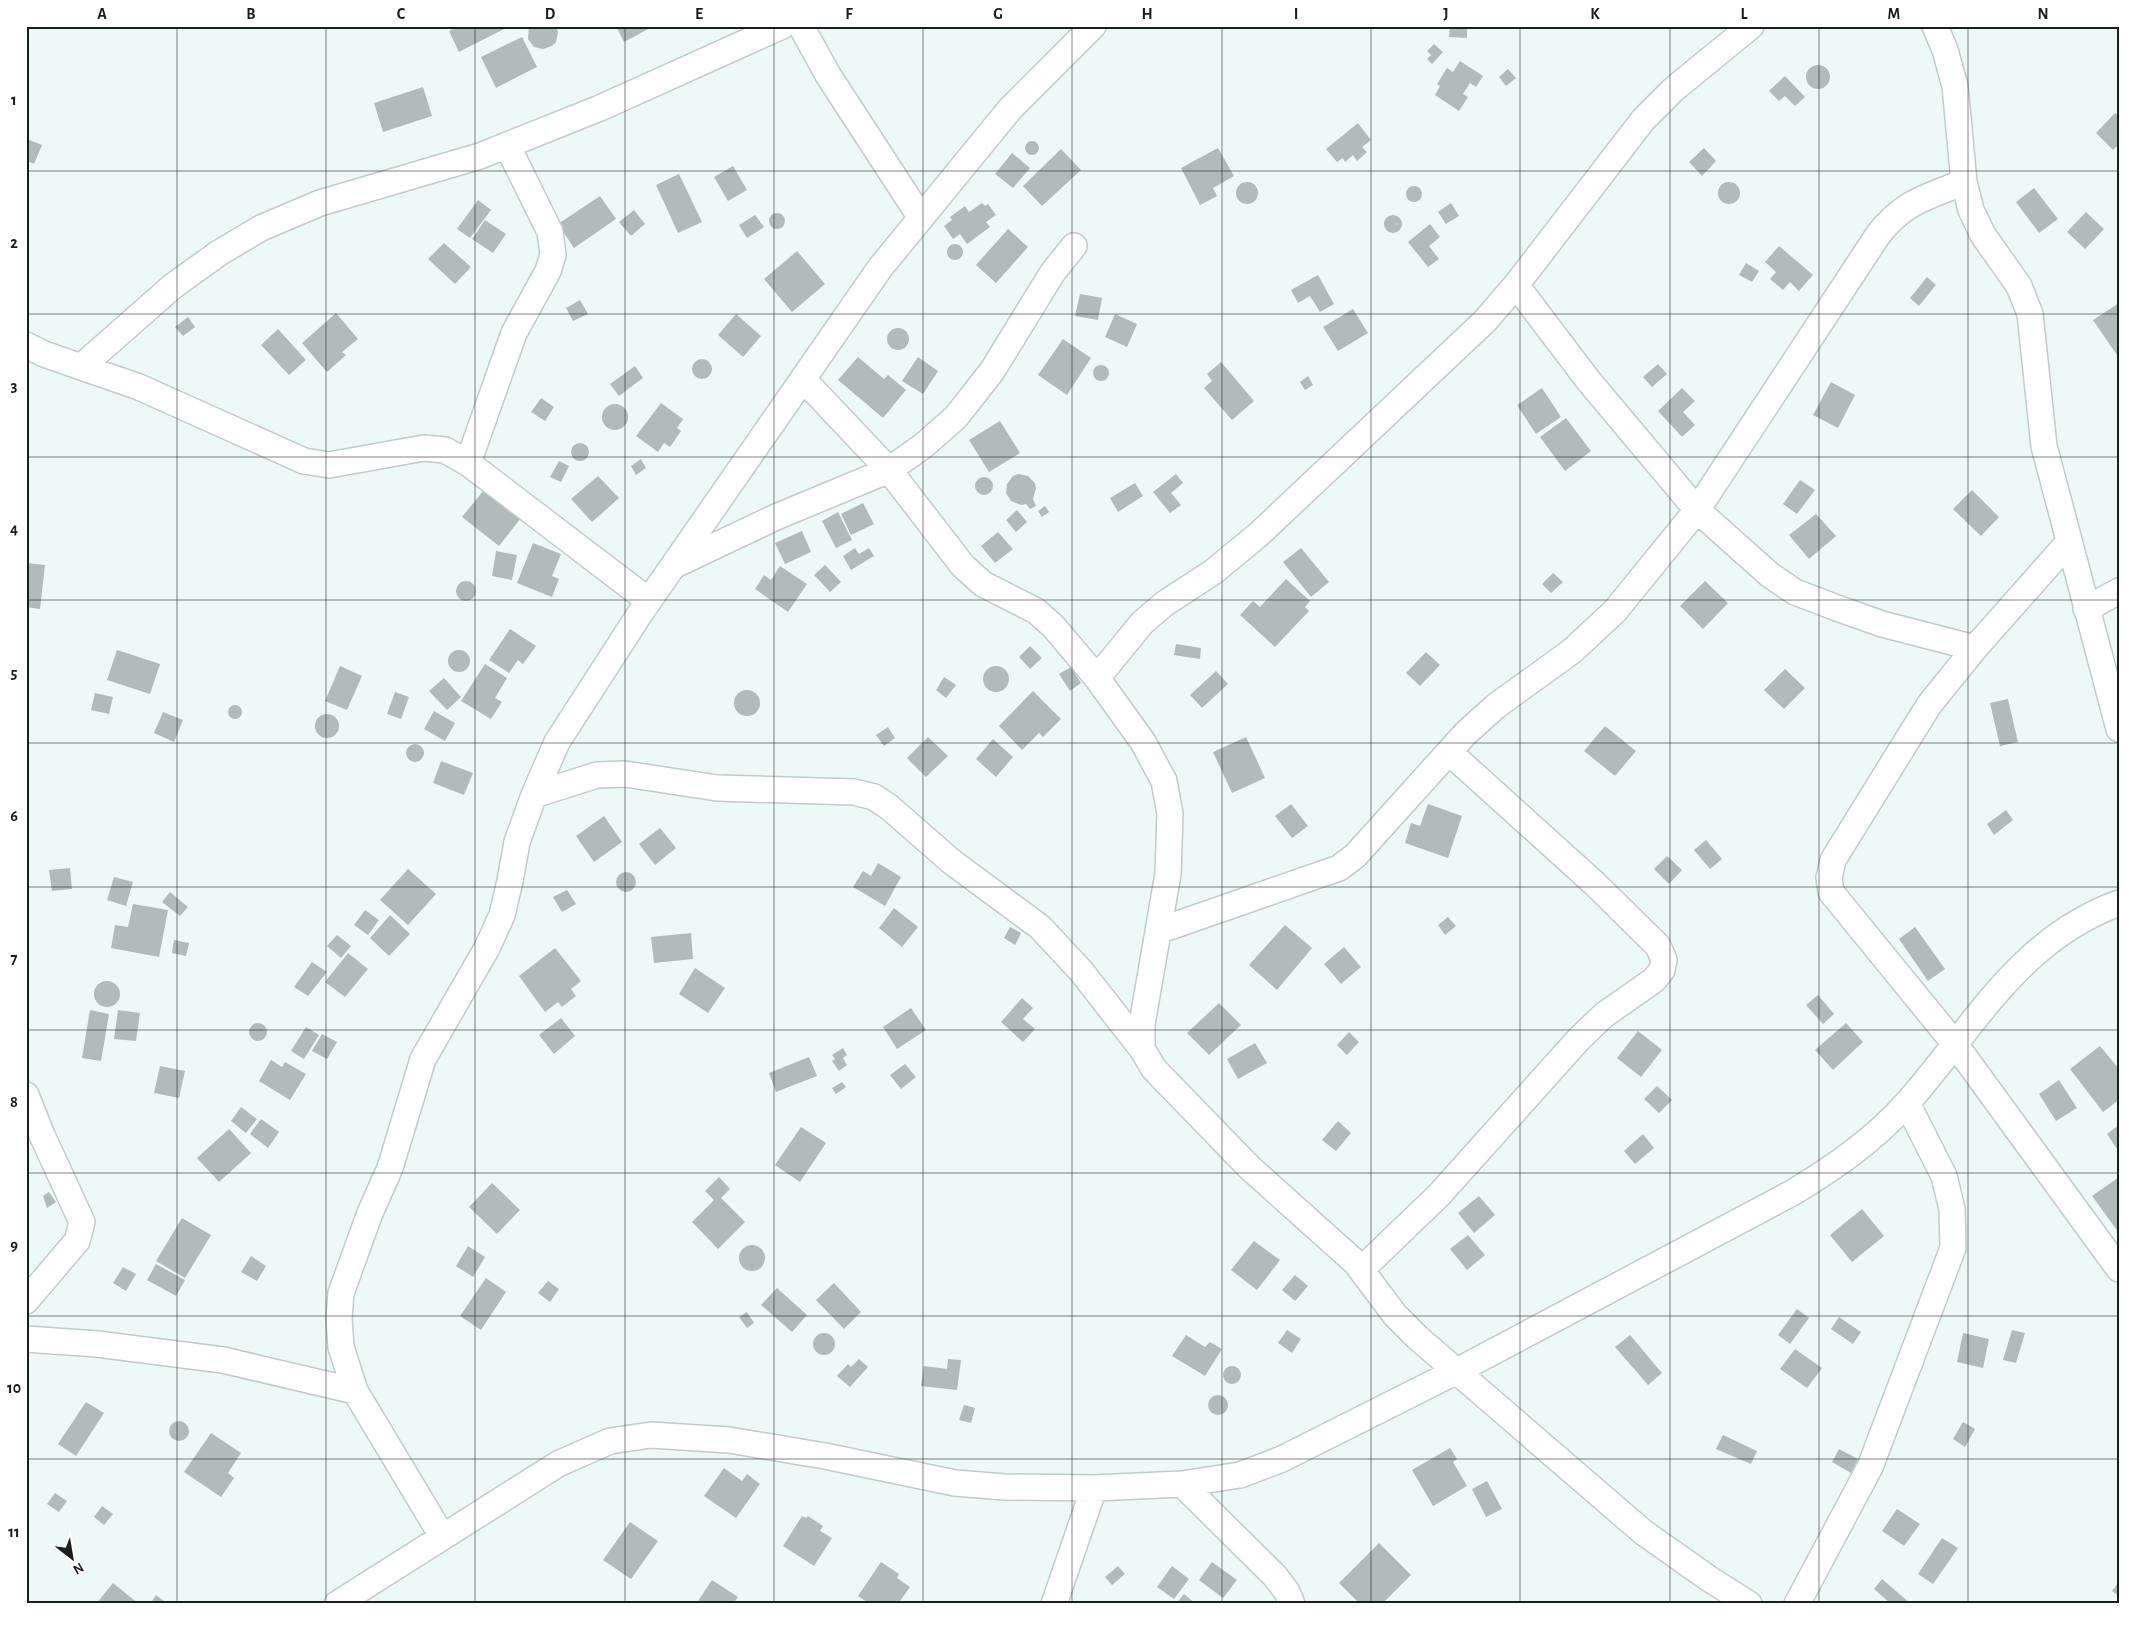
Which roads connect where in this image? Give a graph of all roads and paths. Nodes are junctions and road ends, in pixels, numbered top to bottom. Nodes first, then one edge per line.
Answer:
1 (782, 26) edge
2 (801, 26) edge
3 (1094, 26) edge
4 (1750, 26) edge
5 (1935, 26) edge
6 (507, 145) junction
7 (1964, 182) junction
8 (921, 218) junction
9 (1074, 246) dead end
10 (1516, 285) junction
11 (26, 345) edge
12 (81, 367) junction
13 (803, 379) junction
14 (468, 462) junction
15 (889, 470) junction
16 (1697, 510) junction
17 (2068, 543) junction
18 (673, 567) junction
19 (2119, 591) edge
20 (649, 601) junction
21 (2086, 609) junction
22 (1975, 648) junction
23 (1097, 678) junction
24 (2119, 729) edge
25 (1448, 752) junction
26 (534, 794) junction
27 (2119, 903) edge
28 (1158, 931) junction
29 (1955, 1044) junction
30 (1142, 1049) junction
31 (26, 1095) edge
32 (1907, 1103) junction
33 (1362, 1269) junction
34 (2119, 1269) edge
35 (26, 1301) edge
36 (26, 1339) edge
37 (1457, 1371) junction
38 (354, 1391) junction
39 (1182, 1484) junction
40 (1094, 1488) junction
41 (442, 1536) junction
42 (337, 1604) edge
43 (1054, 1604) edge
44 (1292, 1604) edge
45 (1748, 1604) edge
46 (1797, 1604) edge

1 - 6 street
2 - 8 street
3 - 8 street
4 - 10 street
5 - 7 street
6 - 12 street
6 - 14 street
7 - 16 street
7 - 17 street
8 - 13 street
9 - 15 street
10 - 16 street
10 - 23 street
11 - 12 street
12 - 14 street
13 - 15 street
13 - 18 street
14 - 20 street
15 - 18 street
15 - 23 street
16 - 22 street
16 - 25 street
17 - 21 street
17 - 22 street
18 - 20 street
19 - 21 street
20 - 26 street
21 - 24 street
22 - 29 street
23 - 28 street
25 - 28 street
25 - 33 street
26 - 30 street
26 - 38 street
27 - 29 street
28 - 30 street
29 - 32 street
29 - 34 street
30 - 33 street
31 - 35 street
32 - 37 street
32 - 46 street
33 - 37 street
36 - 38 street
37 - 39 street
37 - 45 street
38 - 41 street
39 - 40 street
39 - 44 street
40 - 41 street
40 - 43 street
41 - 42 street

